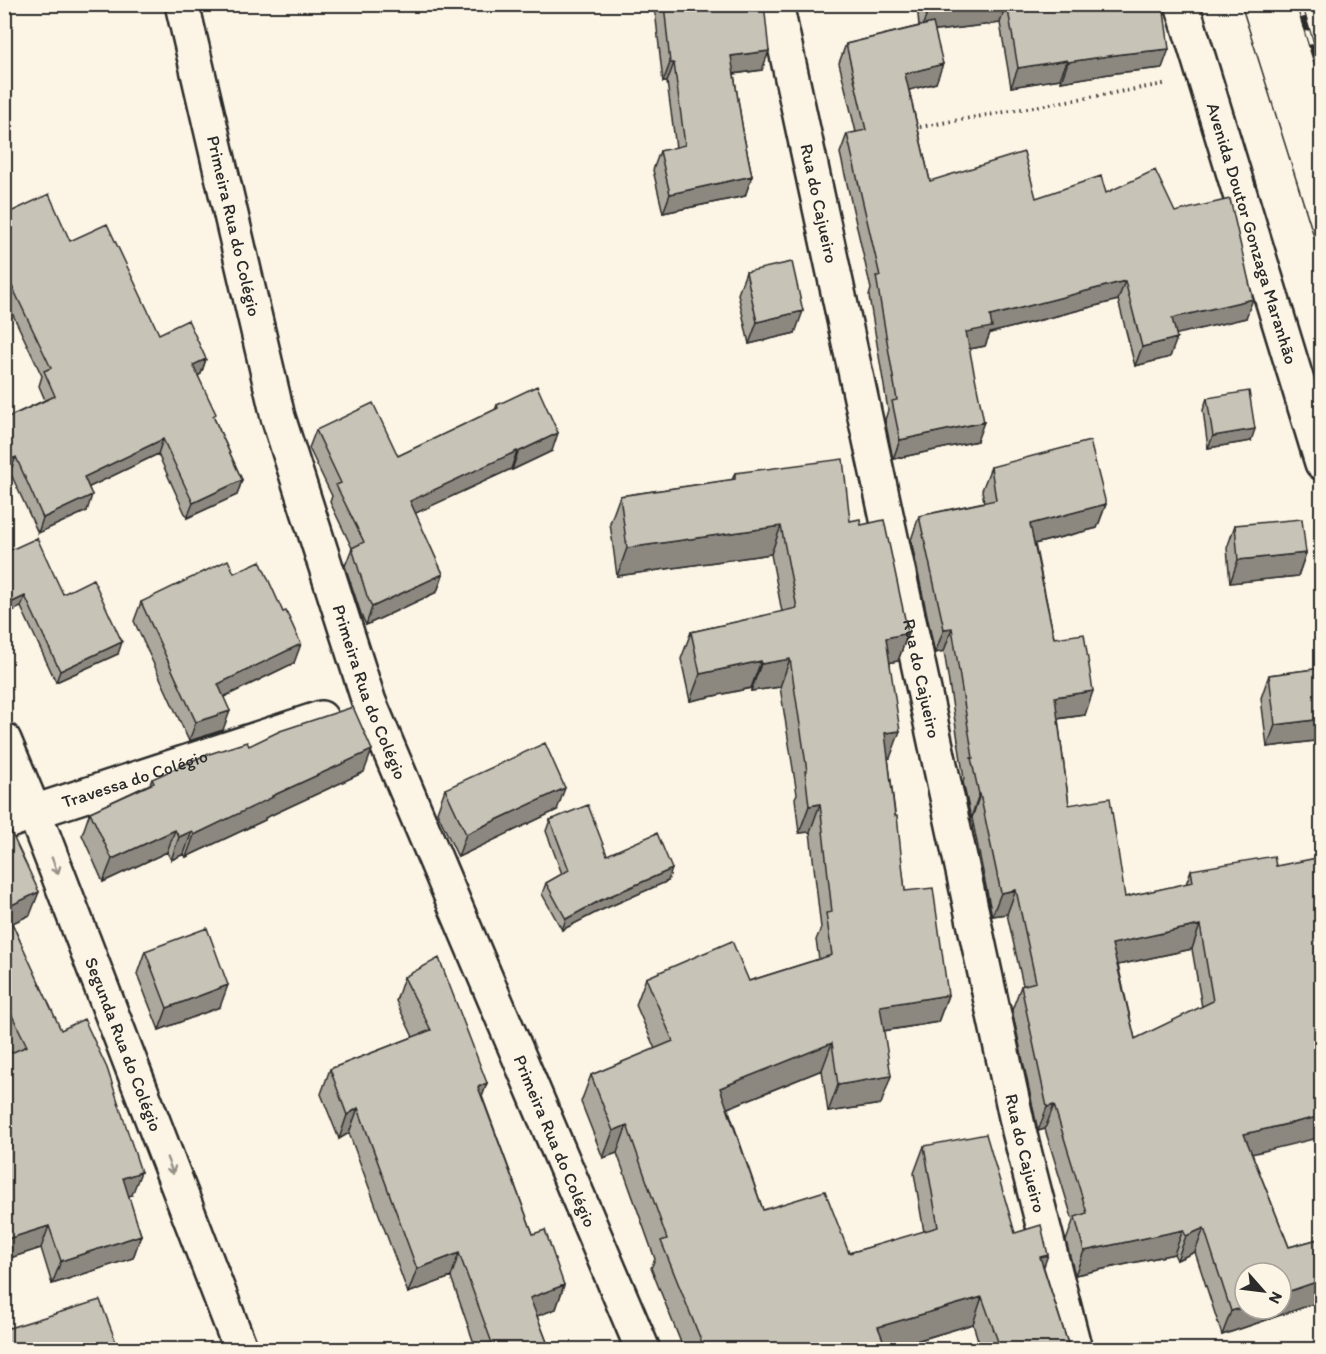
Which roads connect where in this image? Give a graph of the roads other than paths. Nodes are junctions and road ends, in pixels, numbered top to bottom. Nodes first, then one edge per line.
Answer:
1 (182, 4) edge
2 (776, 4) edge
3 (1182, 4) edge
4 (1322, 463) edge
5 (369, 702) junction
6 (4, 740) edge
7 (19, 818) edge
8 (241, 1350) edge
9 (643, 1350) edge
10 (1075, 1350) edge

1 - 5 street, Primeira Rua do Colégio
2 - 10 street, Rua do Cajueiro
3 - 4 street, Avenida Doutor Gonzaga Maranhão
5 - 7 street, Travessa do Colégio
5 - 9 street, Primeira Rua do Colégio
6 - 7 street, Segunda Rua do Colégio
7 -> 8 street, Segunda Rua do Colégio

